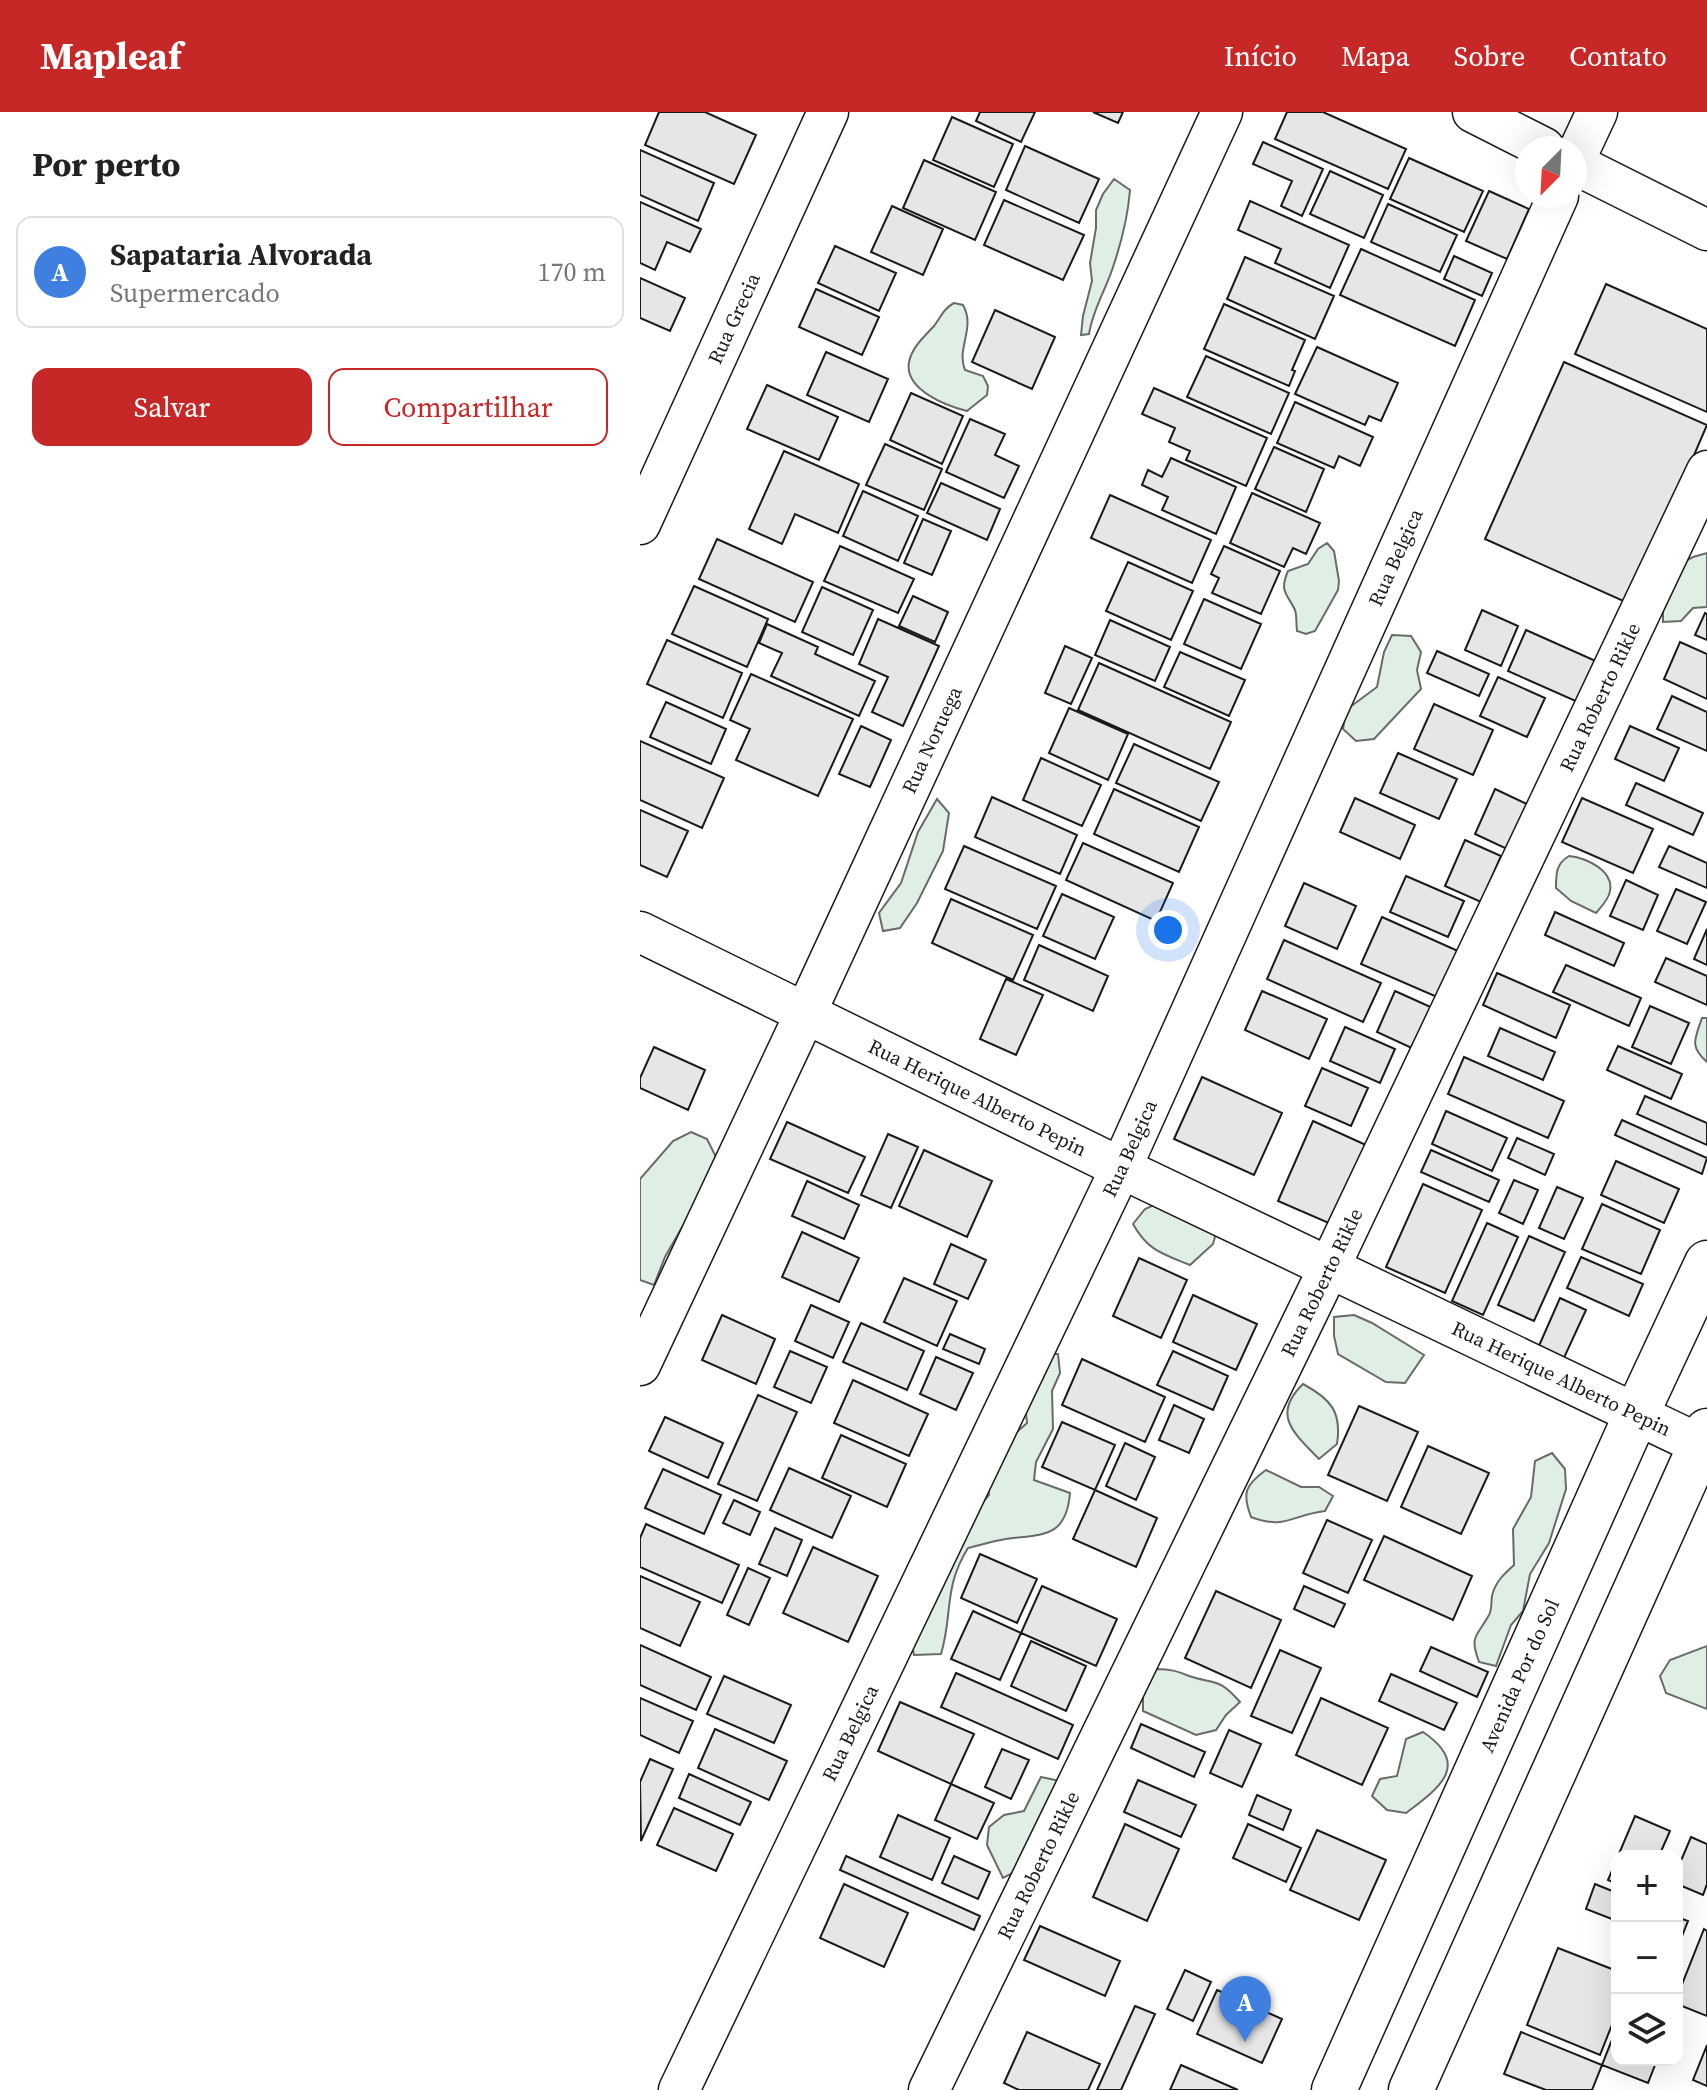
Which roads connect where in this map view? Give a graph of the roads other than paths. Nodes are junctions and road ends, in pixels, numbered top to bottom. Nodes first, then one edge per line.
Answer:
1 (828, 112) edge
2 (1222, 112) edge
3 (1473, 112) edge
4 (1597, 112) edge
5 (1520, 136) edge
6 (1586, 136) edge
7 (1587, 167) edge
8 (1553, 208) edge
9 (1707, 230) edge
10 (1707, 471) edge
11 (640, 524) edge
12 (640, 932) edge
13 (806, 1012) junction
14 (1121, 1168) junction
15 (1707, 1263) edge
16 (1329, 1268) junction
17 (640, 1365) edge
18 (1636, 1415) junction
19 (1705, 1442) edge
20 (679, 2090) edge
21 (929, 2090) edge
22 (1334, 2090) edge
23 (1411, 2090) edge

1 - 11 street, Rua Grecia
2 - 13 street, Rua Noruega
3 - 5 street
4 - 6 street
7 - 9 street
8 - 14 street, Rua Belgica
10 - 16 street, Rua Roberto Rikle
12 - 13 street, Rua Herique Alberto Pepin
13 - 14 street, Rua Herique Alberto Pepin
13 - 17 street, Rua Noruega
14 - 16 street, Rua Herique Alberto Pepin
14 - 20 street, Rua Belgica
15 - 18 street, Avenida Por do Sol
16 - 18 street, Rua Herique Alberto Pepin
16 - 21 street, Rua Roberto Rikle
18 - 19 street, Rua Herique Alberto Pepin
18 - 22 street, Avenida Por do Sol
19 - 23 street

